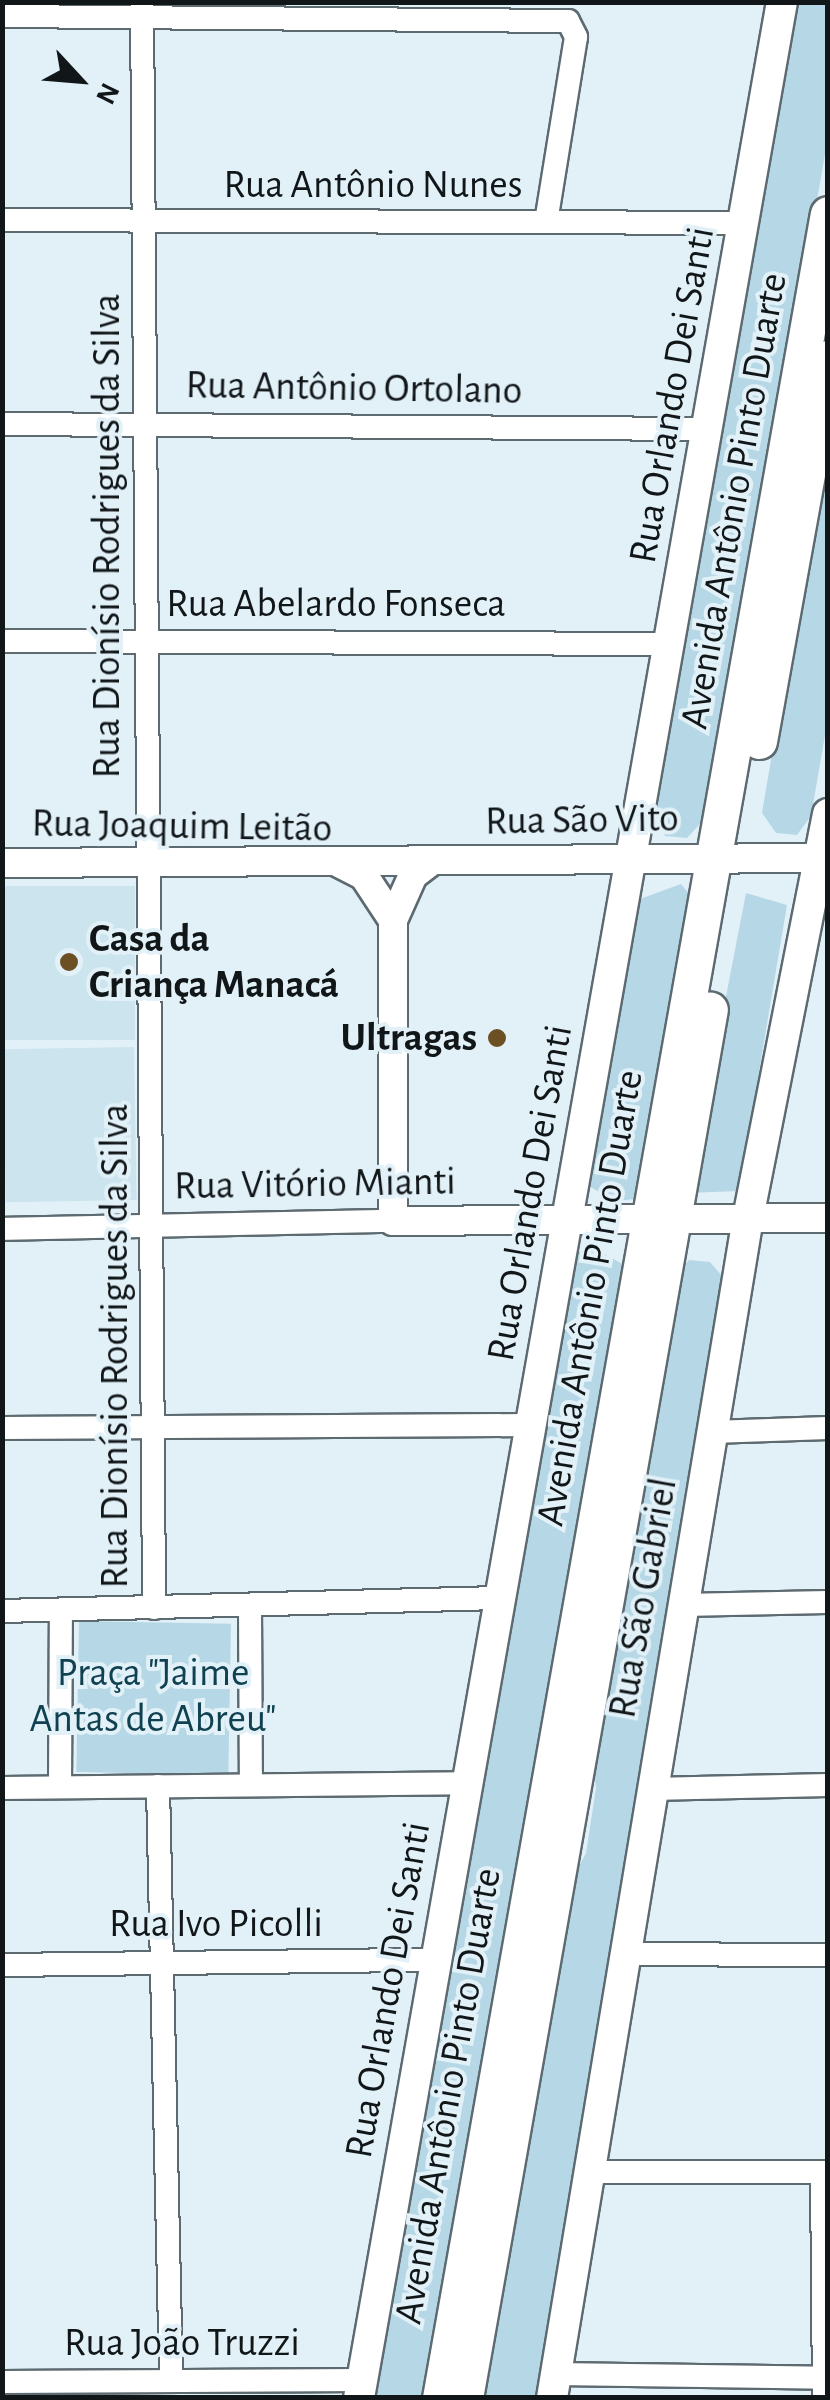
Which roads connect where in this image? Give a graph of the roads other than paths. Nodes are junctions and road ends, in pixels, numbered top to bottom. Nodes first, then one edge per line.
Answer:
1 (782, 2) edge
2 (142, 10) edge
3 (2, 16) edge
4 (828, 214) edge
5 (2, 220) edge
6 (143, 222) junction
7 (546, 222) junction
8 (744, 223) junction
9 (828, 358) edge
10 (2, 424) edge
11 (144, 424) junction
12 (704, 429) junction
13 (2, 641) edge
14 (146, 641) junction
15 (669, 644) junction
16 (828, 814) edge
17 (633, 858) junction
18 (726, 858) junction
19 (823, 858) edge
20 (338, 862) junction
21 (430, 862) junction
22 (146, 863) junction
23 (2, 864) edge
24 (393, 920) junction
25 (748, 1218) junction
26 (828, 1218) edge
27 (657, 1219) junction
28 (565, 1220) junction
29 (393, 1222) junction
30 (152, 1228) junction
31 (2, 1230) edge
32 (528, 1426) junction
33 (2, 1428) edge
34 (828, 1428) edge
35 (156, 1429) junction
36 (712, 1432) junction
37 (499, 1598) junction
38 (828, 1602) edge
39 (681, 1604) junction
40 (154, 1608) junction
41 (250, 1608) junction
42 (2, 1611) edge
43 (62, 1611) junction
44 (465, 1783) junction
45 (251, 1784) junction
46 (828, 1785) edge
47 (158, 1786) junction
48 (60, 1787) junction
49 (2, 1788) edge
50 (650, 1789) junction
51 (622, 1954) junction
52 (828, 1955) edge
53 (164, 1960) junction
54 (431, 1960) junction
55 (2, 1965) edge
56 (588, 2172) junction
57 (825, 2172) edge
58 (172, 2378) junction
59 (2, 2382) edge
60 (825, 2384) edge
61 (554, 2386) edge
62 (360, 2389) edge
63 (440, 2398) edge
64 (464, 2398) edge

1 - 8 main road, Rua Orlando Dei Santi
2 - 3 street
2 - 6 street, Rua Dionísio Rodrigues da Silva
2 - 7 street
4 - 18 main road, Avenida Antônio Pinto Duarte
5 - 6 street, Rua Antônio Nunes
6 - 7 street, Rua Antônio Nunes
6 - 11 street, Rua Dionísio Rodrigues da Silva
7 - 8 street, Rua Antônio Nunes
8 - 12 main road, Rua Orlando Dei Santi
9 - 18 main road, Avenida Antônio Pinto Duarte
10 - 11 street, Rua Antônio Ortolano
11 - 12 street, Rua Antônio Ortolano
11 - 14 street, Rua Dionísio Rodrigues da Silva
12 - 15 main road, Rua Orlando Dei Santi
13 - 14 street, Rua Abelardo Fonseca
14 - 15 street, Rua Abelardo Fonseca
14 - 22 street, Rua Dionísio Rodrigues da Silva
15 - 17 main road, Rua Orlando Dei Santi
16 - 19 main road, Rua São Gabriel
17 - 18 street, Rua São Vito
17 - 21 street, Rua São Vito
17 - 28 main road, Rua Orlando Dei Santi
18 - 19 street, Rua São Vito
18 - 27 main road, Avenida Antônio Pinto Duarte
19 - 25 main road, Rua São Gabriel
20 - 21 street, Rua São Vito
20 - 22 street, Rua Joaquim Leitão
20 - 24 street, Rua Joaquim Leitão
21 - 24 street
22 - 23 street, Rua Joaquim Leitão
22 - 30 street, Rua Dionísio Rodrigues da Silva
24 - 29 street
25 - 26 street, Rua Vitório Mianti
25 - 27 street, Rua Vitório Mianti
25 - 36 main road, Rua São Gabriel
27 - 28 street, Rua Vitório Mianti
27 - 63 main road, Avenida Antônio Pinto Duarte
27 - 64 main road, Avenida Antônio Pinto Duarte
28 - 29 street, Rua Vitório Mianti
28 - 32 main road, Rua Orlando Dei Santi
29 - 30 street, Rua Vitório Mianti
30 - 31 street, Rua Vitório Mianti
30 - 35 street, Rua Dionísio Rodrigues da Silva
32 - 35 street
32 - 37 main road, Rua Orlando Dei Santi
33 - 35 street
34 - 36 street
35 - 40 street, Rua Dionísio Rodrigues da Silva
36 - 39 main road, Rua São Gabriel
37 - 41 street
37 - 44 main road, Rua Orlando Dei Santi
38 - 39 street
39 - 50 main road, Rua São Gabriel
40 - 41 street
40 - 43 street
41 - 45 street
42 - 43 street
43 - 48 street
44 - 45 street
44 - 54 main road, Rua Orlando Dei Santi
45 - 47 street
46 - 50 street
47 - 48 street
47 - 53 street
48 - 49 street
50 - 51 main road, Rua São Gabriel
51 - 52 street
51 - 56 main road, Rua São Gabriel
53 - 54 street, Rua Ivo Picolli
53 - 55 street, Rua Ivo Picolli
53 - 58 street
54 - 62 main road, Rua Orlando Dei Santi
56 - 57 street
56 - 61 main road, Rua São Gabriel
57 - 60 street
58 - 59 street, Rua João Truzzi
58 - 62 street, Rua João Truzzi
60 - 61 street

